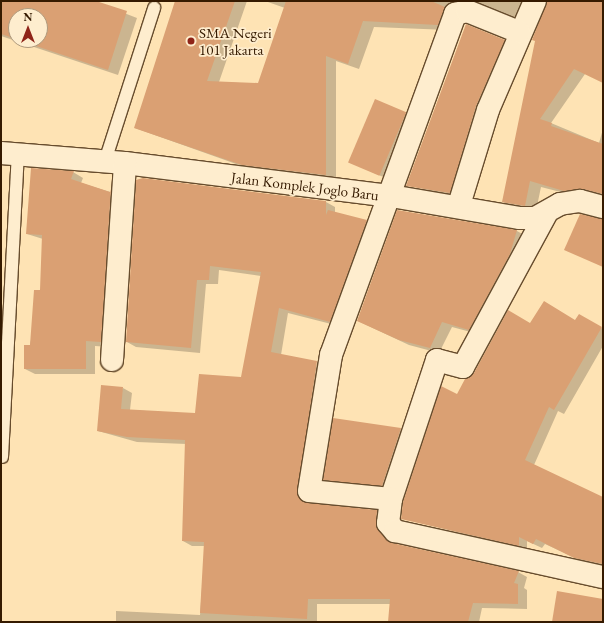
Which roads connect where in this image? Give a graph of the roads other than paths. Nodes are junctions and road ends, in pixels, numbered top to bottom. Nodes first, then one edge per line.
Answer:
1 (535, 1) edge
2 (154, 8) dead end
3 (519, 32) junction
4 (10, 154) edge
5 (115, 162) junction
6 (391, 196) junction
7 (459, 205) junction
8 (603, 207) edge
9 (546, 214) junction
10 (112, 360) dead end
11 (3, 429) edge
12 (2, 457) dead end
13 (391, 500) junction
14 (603, 577) edge

1 - 3 street
2 - 5 lane
3 - 6 street
3 - 7 street
4 - 5 street, Jalan Komplek Joglo Baru
4 - 11 lane
5 - 6 street, Jalan Komplek Joglo Baru
5 - 10 street
6 - 7 street, Jalan Komplek Joglo Baru
6 - 13 street
7 - 9 street, Jalan Komplek Joglo Baru
8 - 9 street, Jalan Komplek Joglo Baru
9 - 13 street
11 - 12 lane
13 - 14 street

